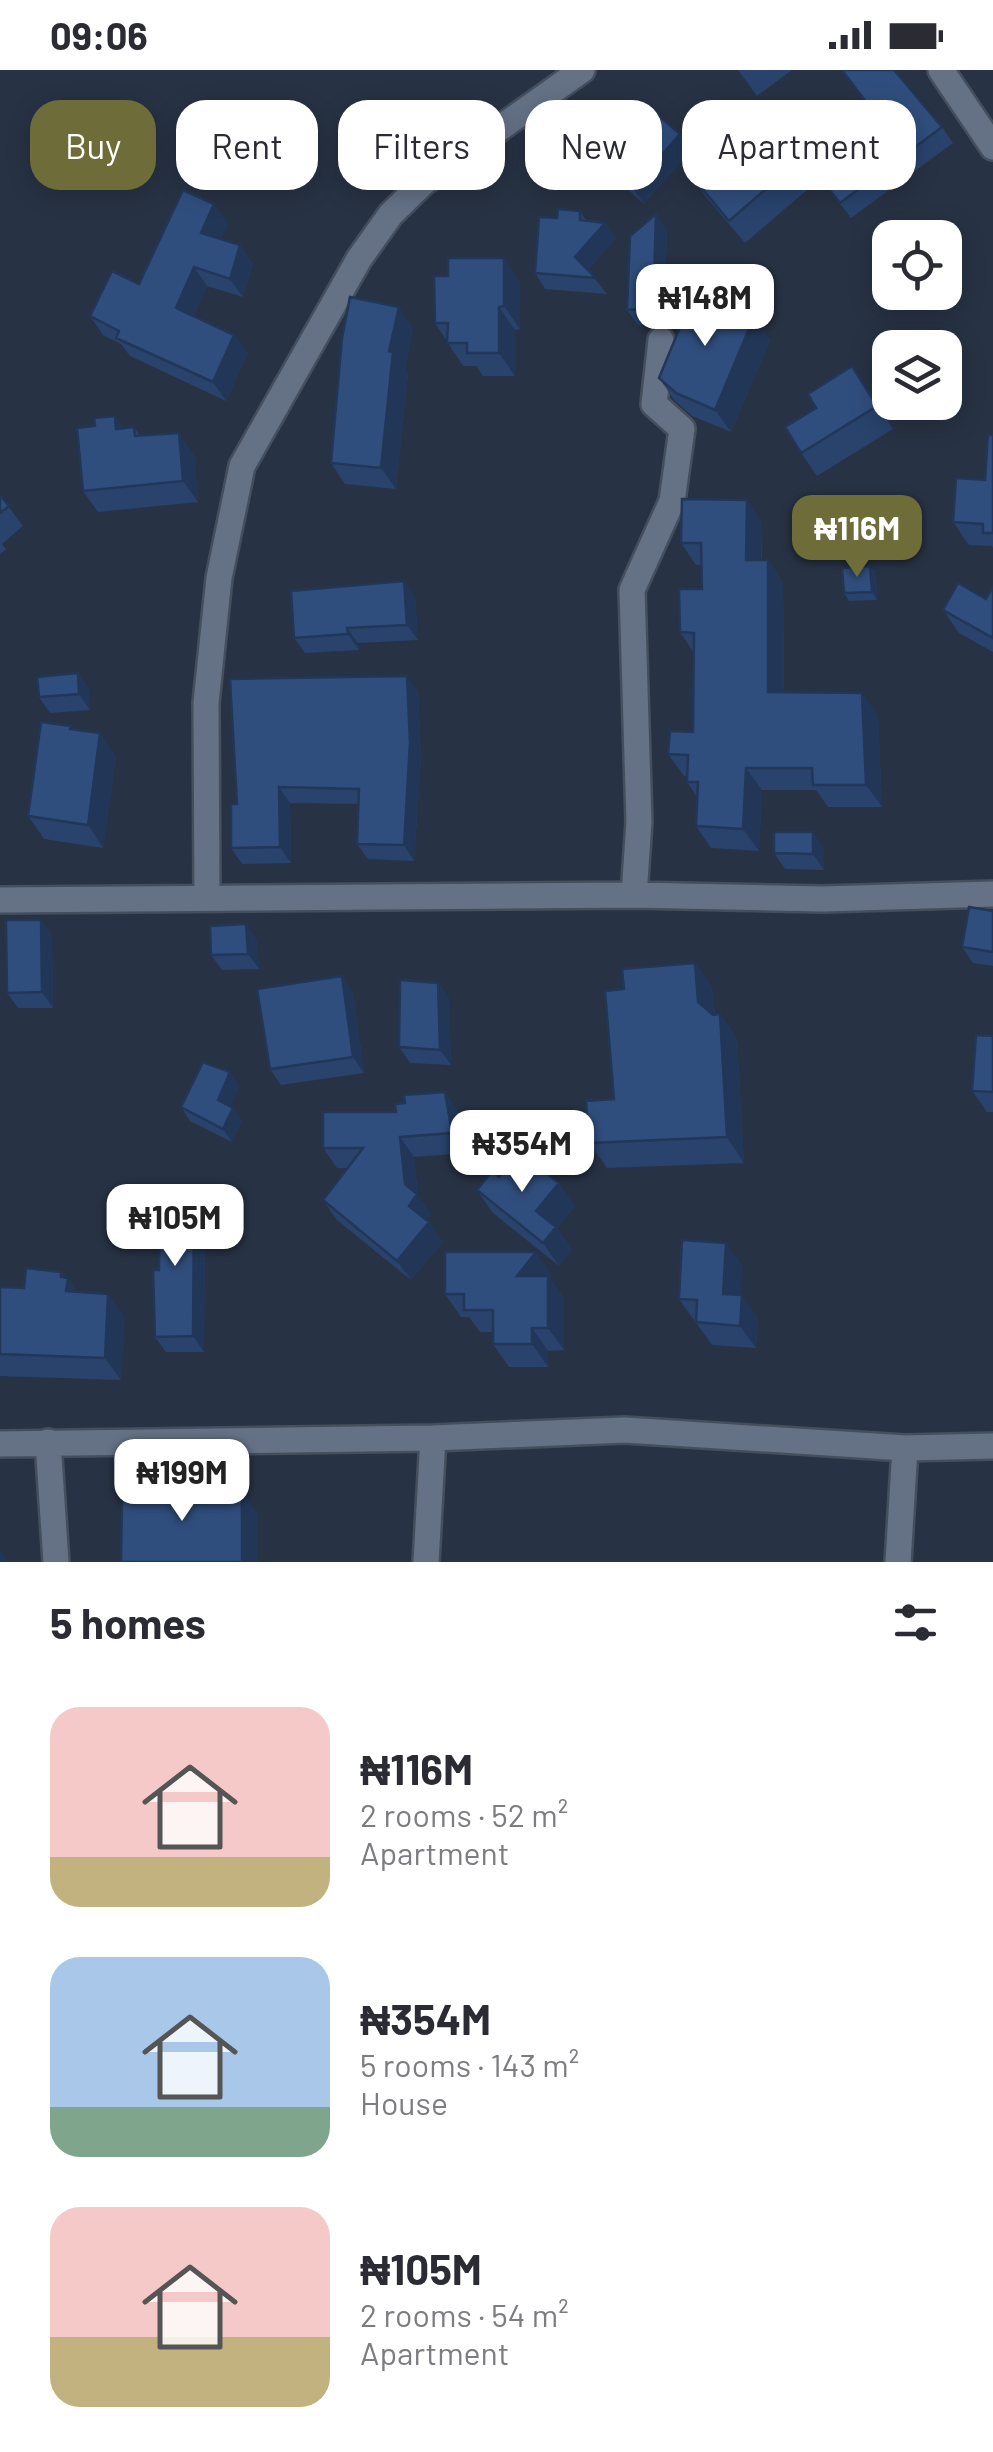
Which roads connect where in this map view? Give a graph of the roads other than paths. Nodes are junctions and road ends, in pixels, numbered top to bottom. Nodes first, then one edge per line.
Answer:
1 (582, 70) edge
2 (941, 70) edge
3 (993, 147) edge
4 (661, 340) dead end
5 (993, 894) edge
6 (634, 895) junction
7 (208, 898) junction
8 (0, 900) edge
9 (433, 1438) junction
10 (48, 1442) junction
11 (0, 1444) edge
12 (993, 1446) edge
13 (905, 1448) junction
14 (56, 1562) edge
15 (426, 1562) edge
16 (898, 1562) edge

1 - 7 street
2 - 3 street
4 - 6 street
5 - 6 street
6 - 7 street
7 - 8 street
9 - 10 street
9 - 13 street
9 - 15 street
10 - 11 street
10 - 14 street
12 - 13 street
13 - 16 street

